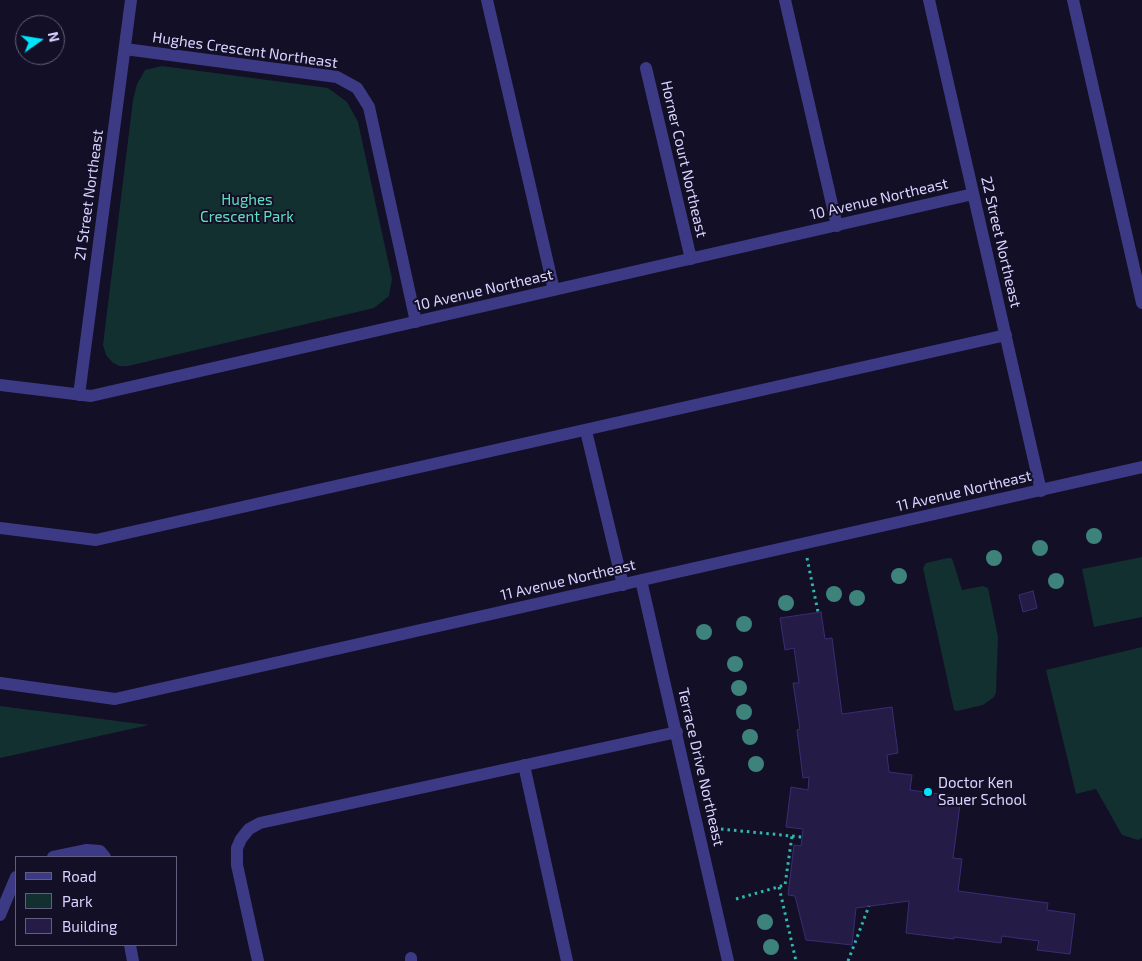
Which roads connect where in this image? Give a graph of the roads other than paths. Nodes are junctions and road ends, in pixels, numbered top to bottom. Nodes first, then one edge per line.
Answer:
1 (131, 0) edge
2 (487, 0) edge
3 (785, 0) edge
4 (929, 0) edge
5 (1073, 0) edge
6 (125, 49) junction
7 (646, 68) dead end
8 (973, 194) junction
9 (836, 226) junction
10 (691, 259) junction
11 (554, 290) junction
12 (1142, 303) edge
13 (416, 322) junction
14 (1006, 335) junction
15 (0, 385) edge
16 (79, 395) junction
17 (586, 431) junction
18 (1142, 467) edge
19 (1041, 491) junction
20 (0, 528) edge
21 (641, 580) junction
22 (622, 585) junction
23 (0, 683) edge
24 (677, 732) junction
25 (524, 765) junction
26 (58, 856) edge
27 (104, 856) edge
28 (15, 879) edge
29 (0, 915) edge
30 (130, 946) edge
31 (134, 961) edge
32 (258, 961) edge
33 (567, 961) edge
34 (728, 961) edge

1 - 6 street, 21 Street Northeast
2 - 11 street
3 - 9 street
4 - 8 street, 22 Street Northeast
5 - 12 street
6 - 13 street, Hughes Crescent Northeast
6 - 16 street, 21 Street Northeast
7 - 10 street, Horner Court Northeast
8 - 9 street, 10 Avenue Northeast
8 - 14 street, 22 Street Northeast
9 - 10 street, 10 Avenue Northeast
10 - 11 street, 10 Avenue Northeast
11 - 13 street, 10 Avenue Northeast
13 - 16 street, 10 Avenue Northeast
14 - 17 street
14 - 19 street, 22 Street Northeast
15 - 16 street, 10 Avenue Northeast
17 - 20 street
17 - 22 street
18 - 19 street, 11 Avenue Northeast
19 - 21 street, 11 Avenue Northeast
21 - 22 street, 11 Avenue Northeast
21 - 24 street, Terrace Drive Northeast
22 - 23 street, 11 Avenue Northeast
24 - 25 street
24 - 34 street, Terrace Drive Northeast
25 - 32 street
25 - 33 street
26 - 27 street
28 - 29 street
30 - 31 street

